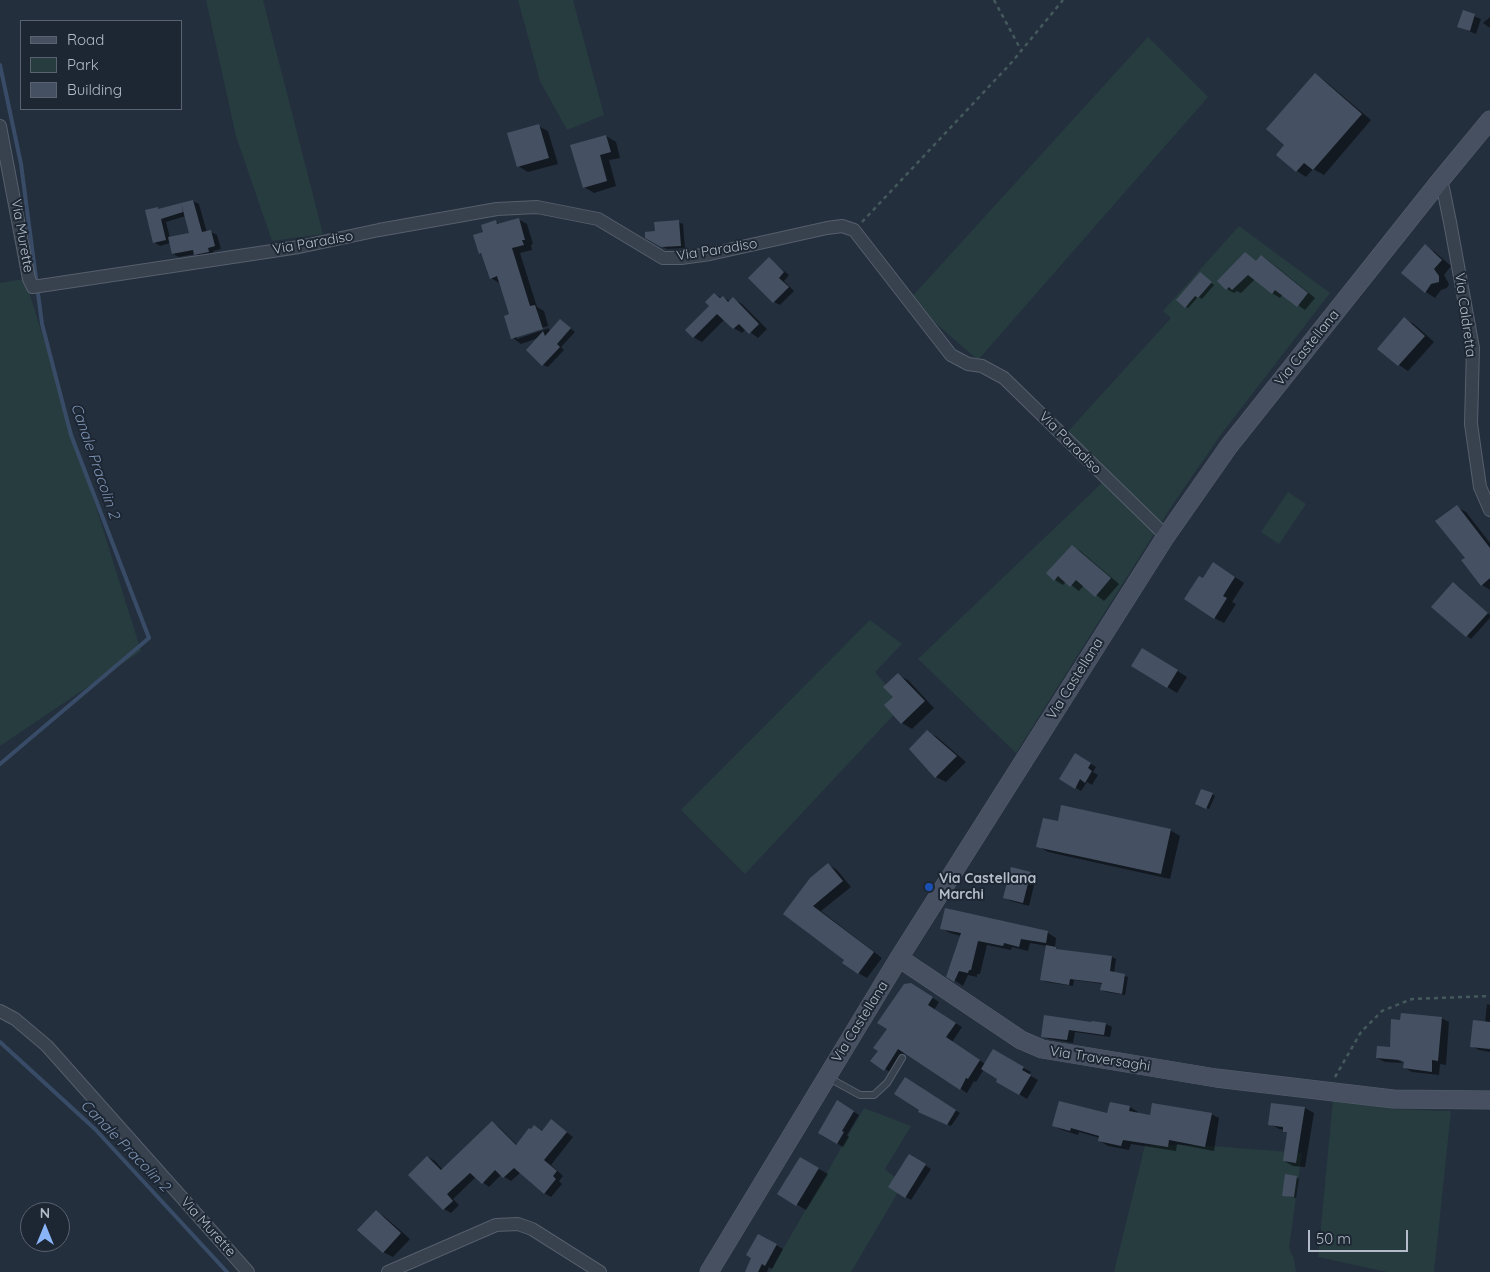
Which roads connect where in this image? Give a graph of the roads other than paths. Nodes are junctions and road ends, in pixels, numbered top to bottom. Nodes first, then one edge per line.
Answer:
1 (1490, 120) edge
2 (0, 126) edge
3 (1439, 182) junction
4 (33, 287) joint
5 (1490, 510) edge
6 (1166, 536) junction
7 (899, 958) junction
8 (0, 1011) edge
9 (902, 1058) dead end
10 (826, 1076) junction
11 (1490, 1100) edge
12 (248, 1272) edge
13 (388, 1272) edge
14 (600, 1272) edge
15 (709, 1272) edge

1 - 3 main road, Via Castellana
2 - 4 street, Via Murette
3 - 5 street, Via Caldretta
3 - 6 main road, Via Castellana
4 - 6 street, Via Paradiso
6 - 7 main road, Via Castellana
7 - 10 main road, Via Castellana
7 - 11 main road, Via Traversaghi
8 - 12 street, Via Murette
9 - 10 lane
10 - 15 main road, Via Castellana
13 - 14 street

